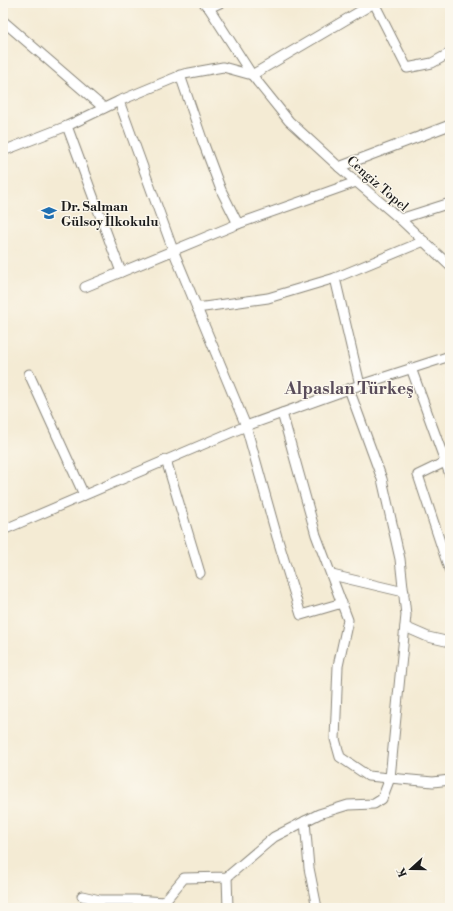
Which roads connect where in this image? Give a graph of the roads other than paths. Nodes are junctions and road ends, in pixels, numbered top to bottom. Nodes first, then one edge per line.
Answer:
1 (220, 3) edge
2 (374, 3) edge
3 (207, 5) edge
4 (362, 6) edge
5 (3, 21) edge
6 (450, 53) edge
7 (180, 75) junction
8 (252, 75) junction
9 (119, 101) junction
10 (104, 108) junction
11 (450, 125) edge
12 (67, 126) junction
13 (3, 151) edge
14 (340, 167) junction
15 (356, 182) junction
16 (450, 203) edge
17 (400, 219) junction
18 (238, 224) junction
19 (424, 241) junction
20 (173, 250) junction
21 (450, 266) edge
22 (121, 272) junction
23 (335, 278) junction
24 (85, 287) dead end
25 (197, 308) junction
26 (450, 356) edge
27 (411, 368) junction
28 (29, 374) dead end
29 (360, 385) junction
30 (349, 389) junction
31 (282, 413) junction
32 (246, 426) junction
33 (166, 460) junction
34 (448, 469) edge
35 (84, 495) junction
36 (3, 530) edge
37 (450, 572) edge
38 (200, 573) dead end
39 (332, 575) junction
40 (404, 592) junction
41 (342, 603) junction
42 (405, 627) junction
43 (450, 642) edge
44 (390, 778) junction
45 (450, 780) edge
46 (305, 821) junction
47 (227, 877) junction
48 (82, 896) dead end
49 (163, 905) edge
50 (228, 908) edge
51 (317, 908) edge

1 - 3 street
2 - 4 street
2 - 6 street
3 - 8 street, Cengiz Topel
4 - 8 street
5 - 10 street
7 - 8 street
7 - 9 street
7 - 18 street
8 - 14 street, Cengiz Topel
9 - 10 street
9 - 20 street
10 - 12 street
11 - 14 street
12 - 13 street
12 - 22 street
14 - 15 street, Cengiz Topel
15 - 17 street, Cengiz Topel
15 - 18 street
16 - 17 street
17 - 19 street, Cengiz Topel
18 - 20 street
19 - 21 street, Cengiz Topel
19 - 23 street
20 - 22 street
20 - 25 street
22 - 24 street
23 - 25 street
23 - 29 street
25 - 32 street
26 - 27 street
27 - 29 street
27 - 34 street
28 - 35 street
29 - 30 street
30 - 31 street
30 - 40 street
31 - 32 street
31 - 39 street
32 - 33 street
32 - 41 street
33 - 35 street
33 - 38 street
34 - 37 street
35 - 36 street
39 - 40 street
39 - 41 street
40 - 42 street
41 - 44 street
42 - 43 street
42 - 44 street
44 - 45 street
44 - 46 street
46 - 47 street
46 - 51 street
47 - 49 street
47 - 50 street
48 - 49 street

